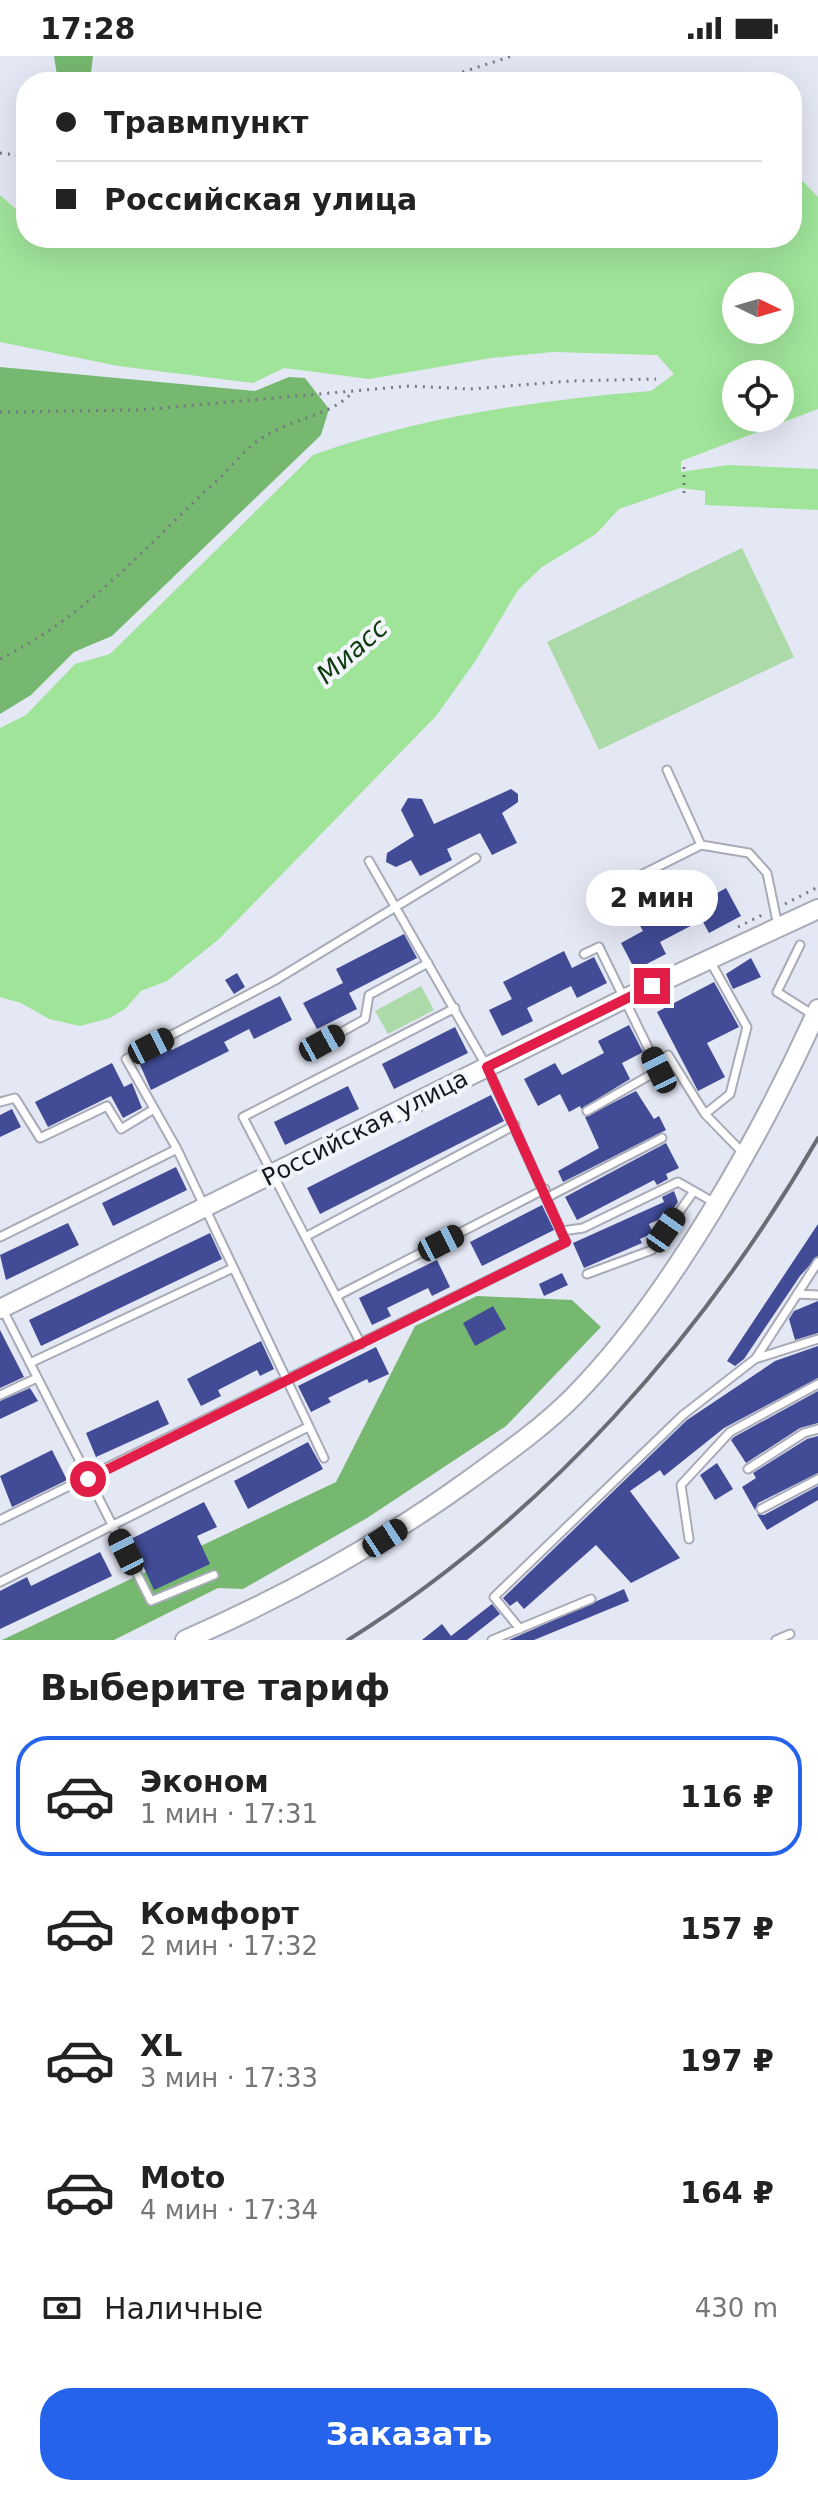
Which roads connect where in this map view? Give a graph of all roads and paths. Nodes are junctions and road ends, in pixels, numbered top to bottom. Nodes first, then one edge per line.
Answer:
1 (512, 56) edge
2 (463, 72) edge
3 (656, 379) dead end
4 (354, 391) junction
5 (0, 412) edge
6 (684, 462) dead end
7 (684, 493) dead end
8 (0, 659) edge
9 (667, 770) dead end
10 (701, 845) junction
11 (476, 858) dead end
12 (369, 861) dead end
13 (595, 898) dead end
14 (395, 906) junction
15 (818, 909) edge
16 (778, 926) junction
17 (800, 945) dead end
18 (584, 954) dead end
19 (708, 959) junction
20 (428, 963) junction
21 (624, 999) junction
22 (455, 1008) junction
23 (817, 1017) edge
24 (322, 1043) dead end
25 (668, 1055) dead end
26 (487, 1067) junction
27 (0, 1102) edge
28 (154, 1109) junction
29 (587, 1111) dead end
30 (705, 1114) junction
31 (515, 1125) junction
32 (662, 1138) dead end
33 (177, 1149) junction
34 (744, 1154) junction
35 (275, 1173) junction
36 (694, 1191) junction
37 (547, 1193) junction
38 (715, 1203) junction
39 (204, 1208) junction
40 (562, 1231) junction
41 (307, 1236) junction
42 (0, 1237) edge
43 (818, 1262) edge
44 (233, 1268) junction
45 (587, 1274) dead end
46 (797, 1294) junction
47 (818, 1295) edge
48 (337, 1296) junction
49 (1, 1307) edge
50 (818, 1339) edge
51 (361, 1344) junction
52 (755, 1359) junction
53 (30, 1363) junction
54 (37, 1378) junction
55 (288, 1380) junction
56 (818, 1384) edge
57 (0, 1395) edge
58 (308, 1427) junction
59 (818, 1429) edge
60 (324, 1458) dead end
61 (748, 1469) dead end
62 (88, 1479) junction
63 (818, 1479) edge
64 (761, 1509) dead end
65 (0, 1520) edge
66 (113, 1527) junction
67 (689, 1539) dead end
68 (214, 1575) dead end
69 (0, 1582) edge
70 (591, 1599) dead end
71 (520, 1629) junction
72 (790, 1634) dead end
73 (185, 1640) edge
74 (492, 1640) edge
75 (776, 1640) edge

1 - 2 path
3 - 4 path
4 - 5 path
4 - 8 path
6 - 7 path
9 - 10 lane
10 - 13 lane
10 - 16 lane
11 - 14 lane
12 - 14 lane
14 - 20 lane
14 - 28 lane
15 - 16 main road, Российская улица
16 - 19 main road, Российская улица
17 - 23 lane
18 - 21 lane
19 - 21 main road, Российская улица
19 - 30 lane
20 - 22 lane
20 - 24 lane
21 - 26 main road, Российская улица
21 - 29 lane
22 - 26 lane
22 - 35 lane
23 - 34 main road
25 - 30 lane
26 - 31 lane
26 - 35 main road, Российская улица
27 - 28 lane
28 - 33 lane
30 - 34 lane
31 - 37 lane
31 - 41 lane
32 - 37 lane
33 - 39 lane
33 - 42 lane
34 - 38 main road
35 - 39 main road, Российская улица
35 - 41 lane
36 - 38 lane
36 - 40 lane
36 - 45 lane
37 - 40 lane
37 - 48 lane
38 - 73 main road
39 - 44 lane
39 - 49 main road, Российская улица
40 - 51 lane
41 - 48 lane
43 - 46 lane
44 - 53 lane
44 - 55 lane
46 - 47 lane
46 - 52 lane
48 - 51 lane
49 - 53 lane
50 - 52 lane
51 - 55 lane
52 - 71 lane
53 - 54 lane
54 - 57 lane
54 - 62 lane
55 - 58 lane
55 - 62 lane
56 - 67 lane
58 - 60 lane
58 - 66 lane
59 - 61 lane
62 - 65 lane
62 - 66 lane
63 - 64 lane
66 - 68 lane
66 - 69 lane
70 - 71 lane
71 - 74 lane
72 - 75 lane

